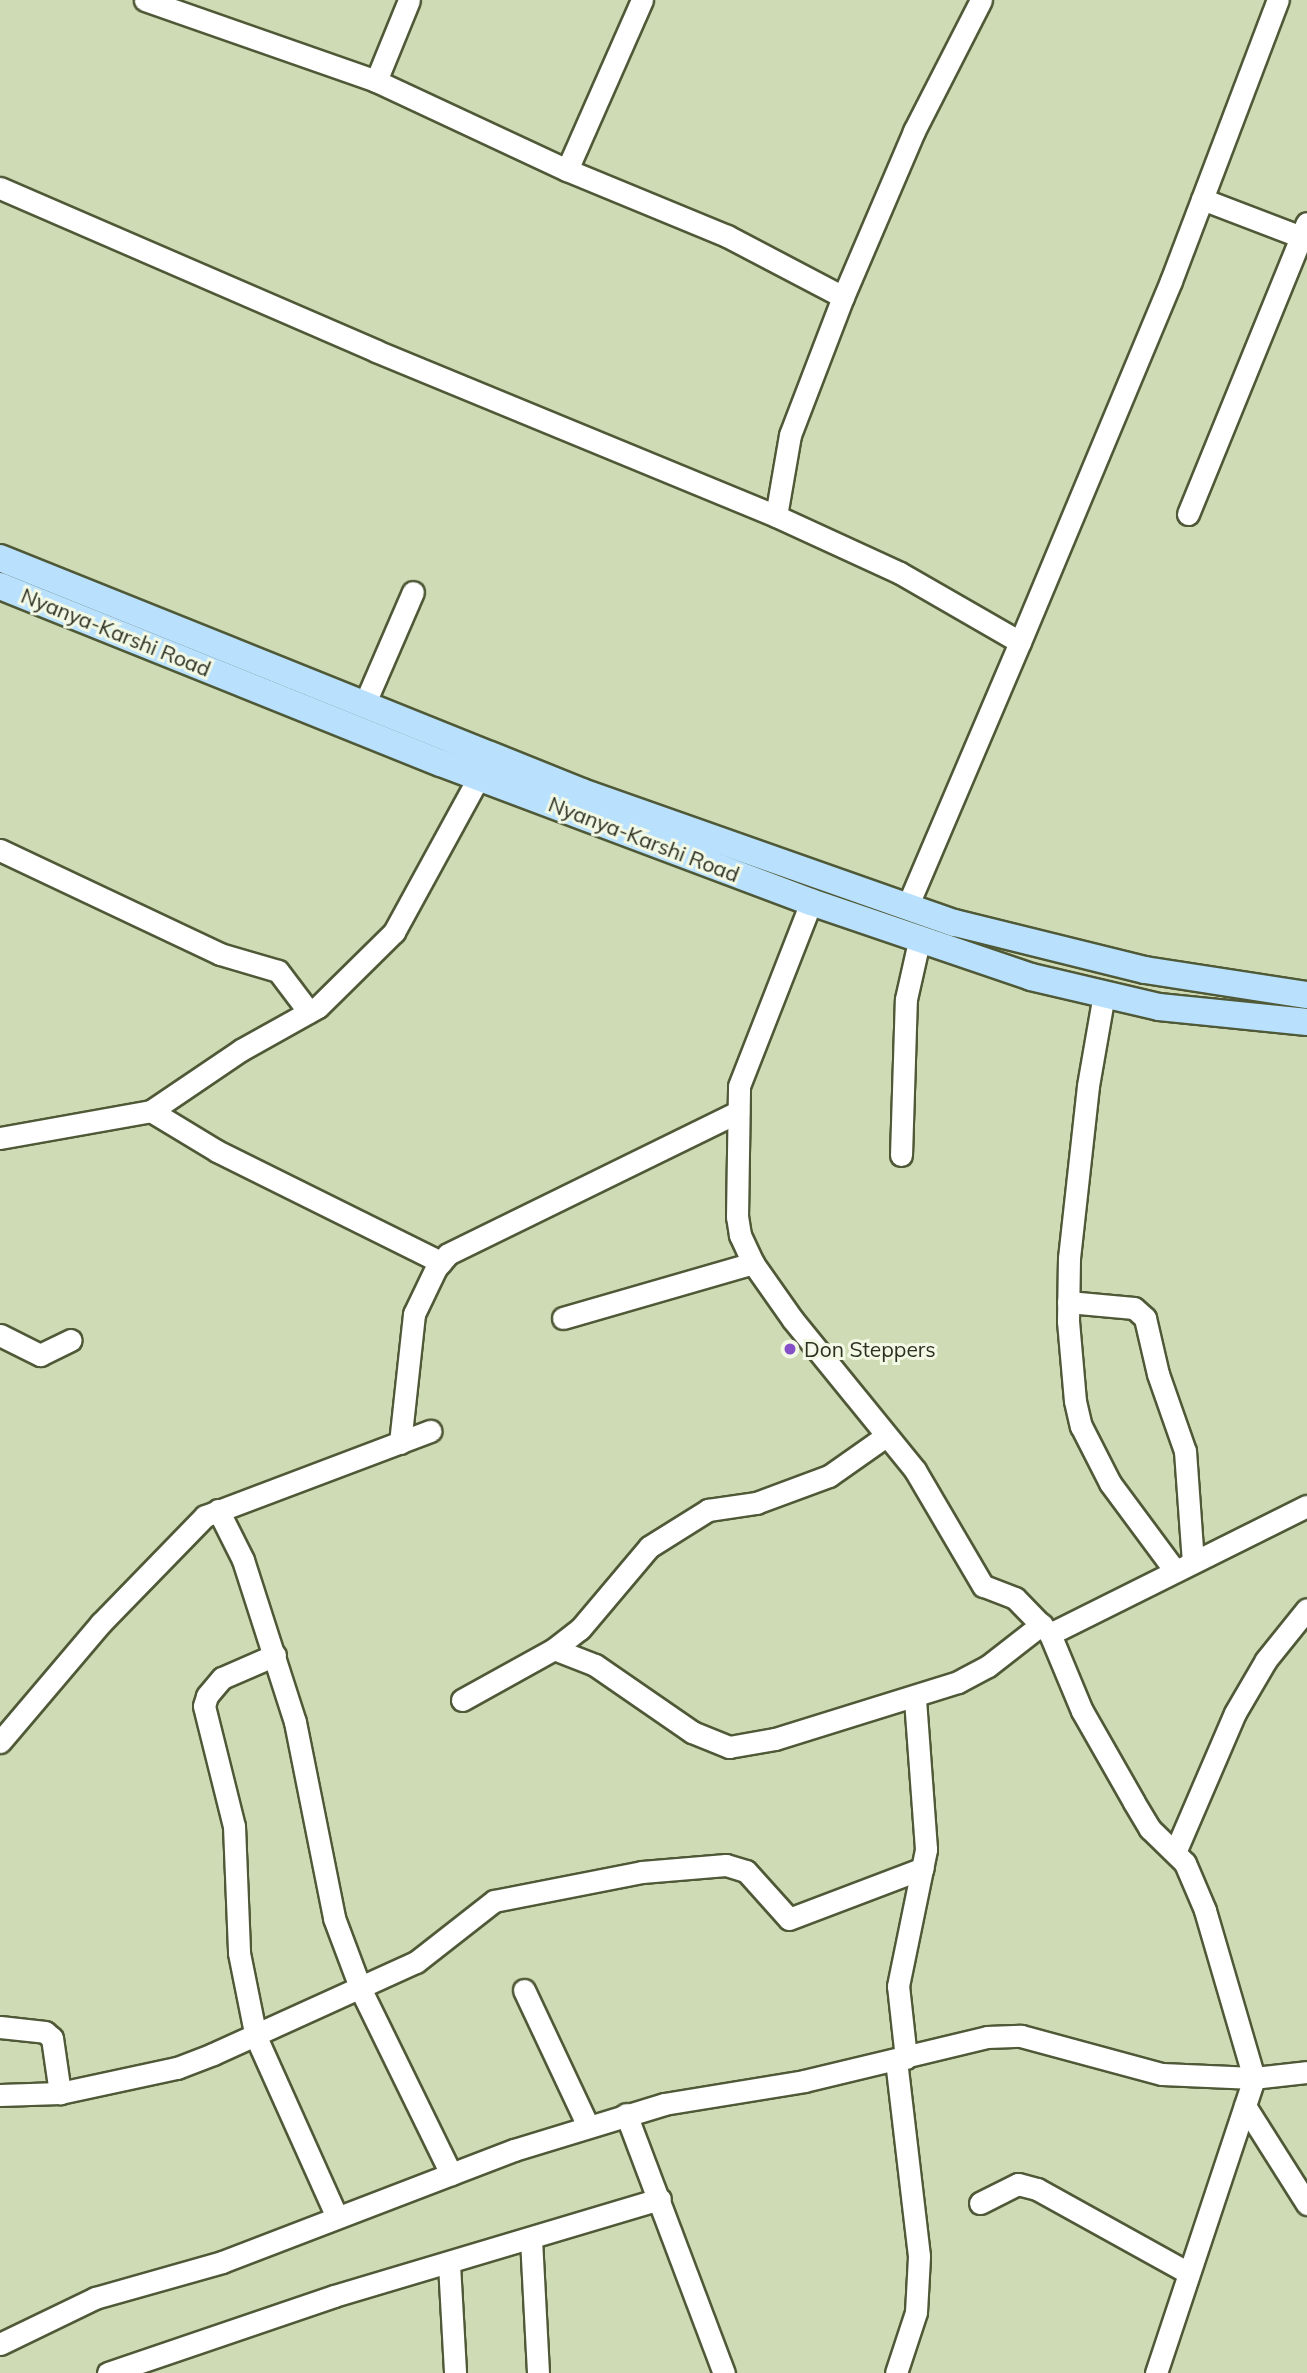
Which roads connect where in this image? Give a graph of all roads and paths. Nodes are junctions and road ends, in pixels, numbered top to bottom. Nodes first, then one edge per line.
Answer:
1 (145, 0) edge
2 (409, 0) edge
3 (642, 0) edge
4 (981, 0) edge
5 (1279, 0) edge
6 (376, 81) junction
7 (567, 170) junction
8 (0, 188) edge
9 (1202, 199) junction
10 (1305, 233) edge
11 (843, 297) junction
12 (1188, 514) dead end
13 (776, 516) junction
14 (0, 558) edge
15 (414, 592) dead end
16 (2, 593) edge
17 (1020, 642) junction
18 (364, 705) junction
19 (479, 777) junction
20 (598, 810) junction
21 (0, 850) edge
22 (811, 902) junction
23 (908, 905) junction
24 (920, 937) junction
25 (1104, 994) junction
26 (1307, 995) edge
27 (309, 1012) junction
28 (1307, 1022) edge
29 (151, 1111) junction
30 (738, 1112) junction
31 (0, 1138) edge
32 (901, 1155) dead end
33 (441, 1262) junction
34 (753, 1263) junction
35 (1068, 1302) junction
36 (563, 1318) dead end
37 (0, 1335) edge
38 (71, 1340) dead end
39 (429, 1430) dead end
40 (886, 1436) junction
41 (400, 1443) junction
42 (1307, 1506) edge
43 (218, 1510) junction
44 (1184, 1566) junction
45 (1306, 1614) edge
46 (1046, 1629) junction
47 (554, 1649) junction
48 (275, 1656) junction
49 (915, 1699) junction
50 (462, 1700) dead end
51 (0, 1742) edge
52 (1176, 1850) junction
53 (923, 1868) junction
54 (361, 1990) junction
55 (524, 1990) dead end
56 (0, 2027) edge
57 (256, 2037) junction
58 (901, 2059) junction
59 (1307, 2072) edge
60 (1254, 2078) junction
61 (60, 2093) junction
62 (0, 2095) edge
63 (1245, 2106) junction
64 (626, 2114) junction
65 (588, 2126) junction
66 (451, 2174) junction
67 (660, 2199) junction
68 (980, 2203) dead end
69 (1307, 2204) edge
70 (337, 2217) junction
71 (531, 2239) junction
72 (449, 2264) junction
73 (1187, 2272) junction
74 (0, 2344) edge
75 (108, 2373) edge
76 (454, 2373) edge
77 (538, 2373) edge
78 (724, 2373) edge
79 (896, 2373) edge
80 (1156, 2373) edge

1 - 6 street
2 - 6 street
3 - 7 street
4 - 11 street
5 - 9 street
6 - 7 street
7 - 11 street
8 - 13 street
9 - 10 street
9 - 17 street
10 - 12 street
11 - 13 street
13 - 17 street
14 - 18 main road, Nyanya-Karshi Road
15 - 18 street
16 - 19 main road, Nyanya-Karshi Road
17 - 23 street
18 - 20 main road, Nyanya-Karshi Road
19 - 20 main road, Nyanya-Karshi Road
19 - 27 street
20 - 22 main road, Nyanya-Karshi Road
20 - 23 main road, Nyanya-Karshi Road
21 - 27 street
22 - 24 main road, Nyanya-Karshi Road
22 - 30 street
23 - 26 main road, Nyanya-Karshi Road
24 - 25 main road, Nyanya-Karshi Road
24 - 32 street
25 - 28 main road, Nyanya-Karshi Road
25 - 35 street
27 - 29 street
29 - 31 street
29 - 33 street
30 - 33 street
30 - 34 street
33 - 41 street
34 - 36 street
34 - 40 street
35 - 44 street
35 - 44 street
37 - 38 street
39 - 41 street
40 - 46 street
40 - 47 street
41 - 43 street
42 - 44 street
43 - 48 street
43 - 51 street
44 - 46 street
45 - 52 street
46 - 49 street
46 - 52 street
47 - 49 street
47 - 50 street
48 - 54 street
48 - 57 street
49 - 53 street
52 - 60 street
53 - 54 street
53 - 58 street
54 - 57 street
54 - 66 street
55 - 65 street
56 - 61 street
57 - 61 street
57 - 70 street
58 - 60 street
58 - 64 street
58 - 79 street
59 - 60 street
60 - 63 street
61 - 62 street
63 - 69 street
63 - 73 street
64 - 65 street
64 - 67 street
65 - 66 street
66 - 70 street
67 - 71 street
67 - 78 street
68 - 73 street
70 - 74 street
71 - 72 street
71 - 77 street
72 - 75 street
72 - 76 street
73 - 80 street

